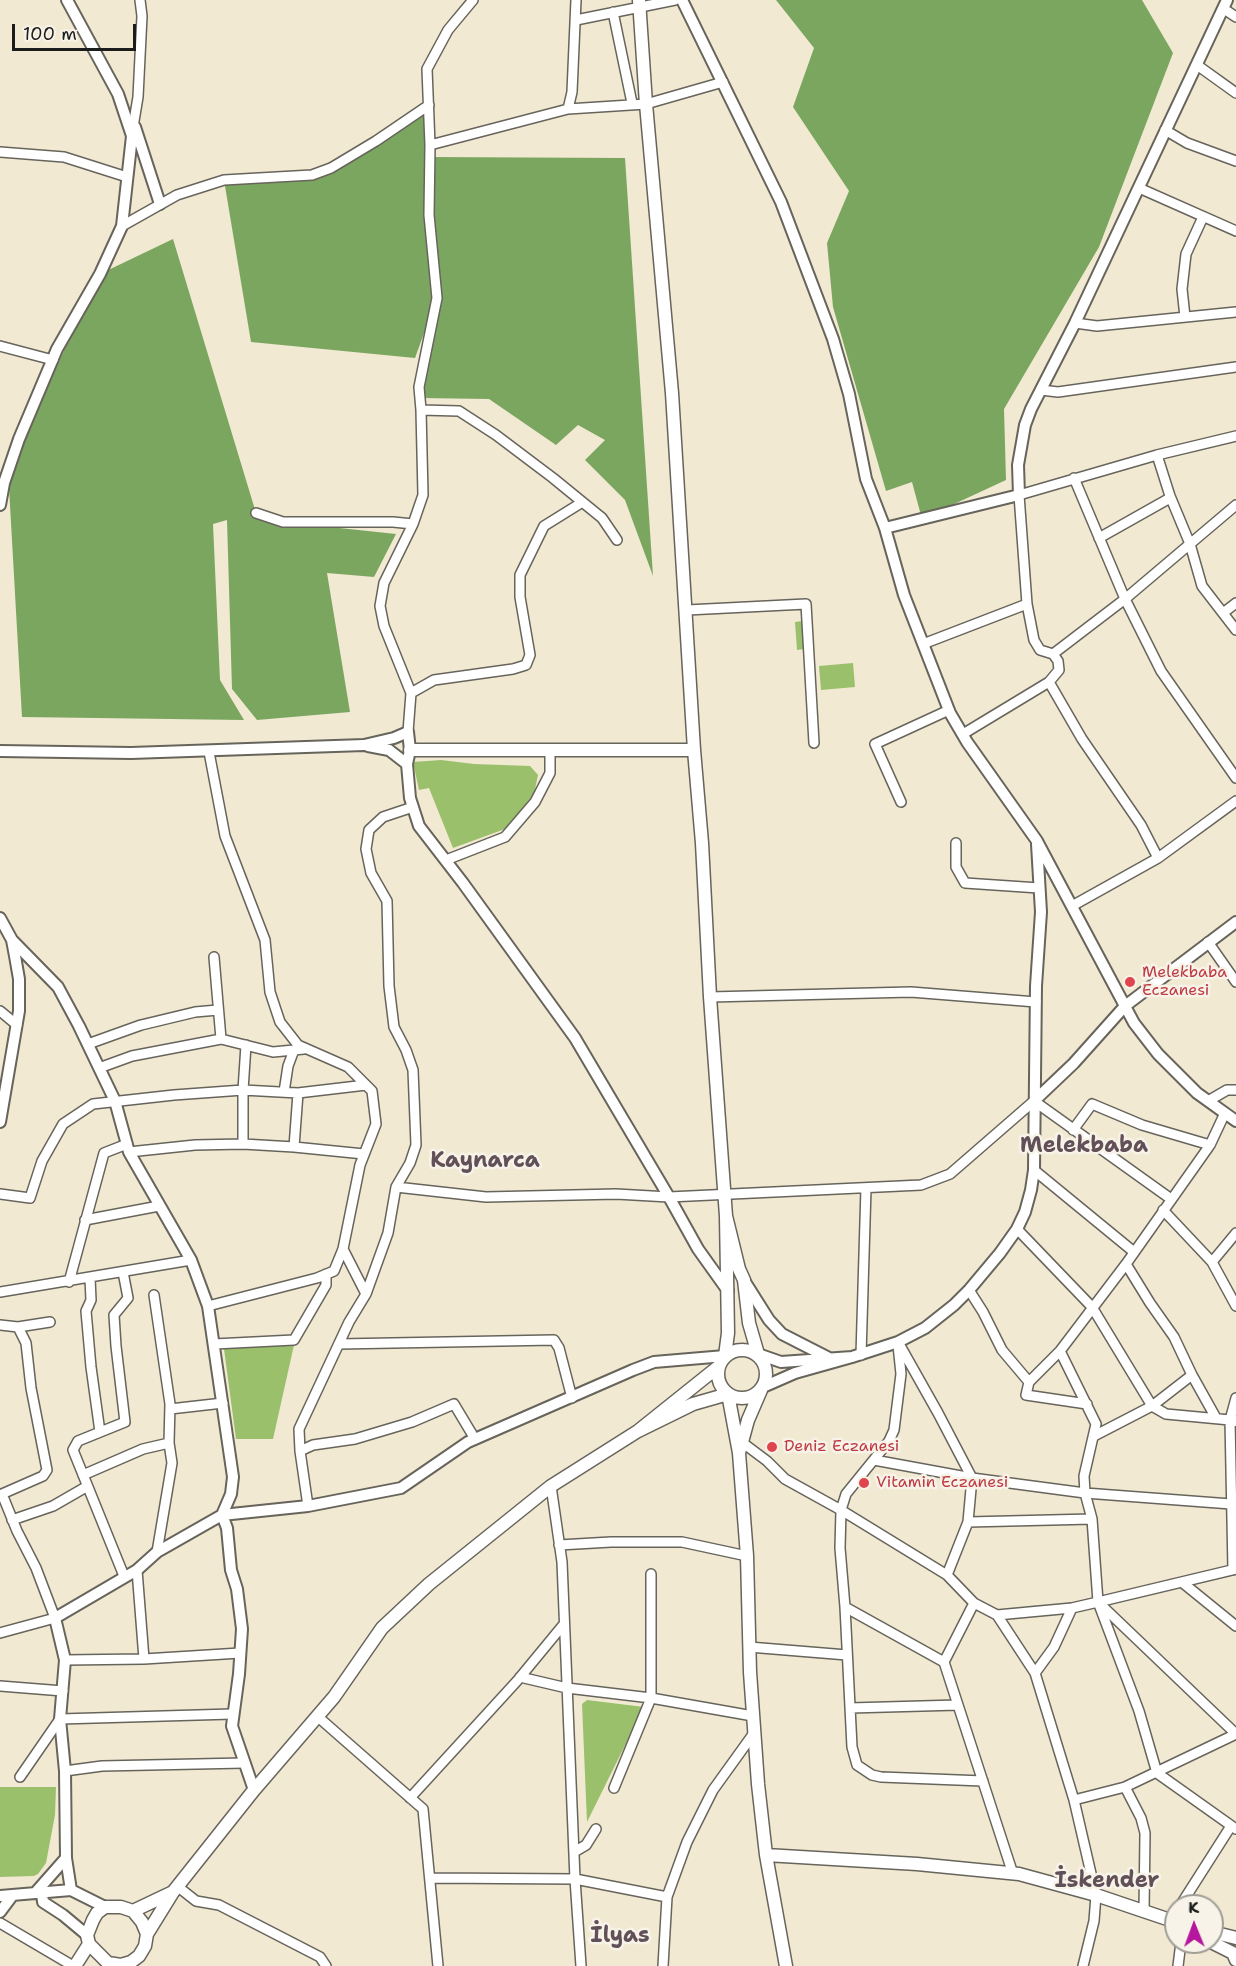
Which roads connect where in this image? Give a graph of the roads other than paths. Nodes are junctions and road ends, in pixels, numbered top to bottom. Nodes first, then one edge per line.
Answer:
1 (67, 0) edge
2 (140, 0) edge
3 (473, 0) edge
4 (576, 0) edge
5 (675, 0) edge
6 (682, 0) edge
7 (639, 4) edge
8 (1225, 4) edge
9 (613, 12) junction
10 (1236, 17) edge
11 (576, 20) junction
12 (1197, 65) junction
13 (723, 82) junction
14 (1236, 93) edge
15 (632, 104) junction
16 (646, 104) junction
17 (429, 105) junction
18 (568, 109) junction
19 (134, 124) junction
20 (1165, 130) junction
21 (132, 136) junction
22 (430, 145) junction
23 (0, 152) edge
24 (1236, 160) edge
25 (127, 177) junction
26 (1139, 188) junction
27 (160, 204) junction
28 (1203, 217) junction
29 (122, 226) junction
30 (1236, 231) edge
31 (1236, 312) edge
32 (1185, 317) junction
33 (1075, 323) junction
34 (0, 346) edge
35 (53, 360) junction
36 (1236, 367) edge
37 (1041, 390) junction
38 (421, 410) junction
39 (1236, 436) edge
40 (1157, 455) junction
41 (1074, 478) junction
42 (2, 482) edge
43 (1019, 495) junction
44 (1170, 498) junction
45 (581, 503) junction
46 (0, 505) edge
47 (1236, 505) edge
48 (256, 513) dead end
49 (413, 524) junction
50 (885, 528) junction
51 (1099, 538) junction
52 (617, 540) dead end
53 (1190, 544) junction
54 (1125, 599) junction
55 (1236, 603) edge
56 (1027, 604) junction
57 (687, 610) junction
58 (1223, 613) junction
59 (1236, 630) edge
60 (923, 644) junction
61 (1053, 654) junction
62 (1049, 682) junction
63 (411, 693) junction
64 (949, 710) junction
65 (408, 732) junction
66 (963, 734) junction
67 (814, 744) dead end
68 (364, 745) junction
69 (411, 750) junction
70 (550, 750) junction
71 (694, 750) junction
72 (0, 751) edge
73 (209, 752) junction
74 (407, 764) junction
75 (1236, 778) edge
76 (1236, 801) edge
77 (901, 802) dead end
78 (413, 807) junction
79 (1037, 841) junction
80 (956, 843) dead end
81 (1158, 858) junction
82 (446, 860) junction
83 (1040, 888) junction
84 (1072, 906) junction
85 (0, 918) edge
86 (1236, 922) edge
87 (12, 940) junction
88 (1208, 942) junction
89 (214, 957) dead end
90 (1236, 982) edge
91 (710, 997) junction
92 (1036, 1002) junction
93 (1125, 1006) junction
94 (218, 1010) junction
95 (0, 1011) edge
96 (16, 1025) junction
97 (221, 1038) junction
98 (88, 1044) junction
99 (246, 1045) junction
100 (306, 1048) junction
101 (294, 1050) junction
102 (99, 1068) junction
103 (366, 1085) junction
104 (243, 1090) junction
105 (1236, 1090) edge
106 (284, 1092) junction
107 (298, 1093) junction
108 (115, 1101) junction
109 (1034, 1101) junction
110 (1208, 1101) junction
111 (1225, 1113) junction
112 (1236, 1121) edge
113 (0, 1122) edge
114 (1074, 1130) junction
115 (243, 1144) junction
116 (1210, 1145) junction
117 (294, 1147) junction
118 (128, 1148) junction
119 (364, 1154) junction
120 (1034, 1170) junction
121 (396, 1187) junction
122 (867, 1188) junction
123 (0, 1194) edge
124 (724, 1194) junction
125 (669, 1197) junction
126 (1171, 1199) junction
127 (159, 1206) junction
128 (1163, 1210) junction
129 (726, 1216) junction
130 (85, 1220) junction
131 (1017, 1229) junction
132 (1236, 1233) edge
133 (343, 1249) junction
134 (1134, 1252) junction
135 (191, 1260) junction
136 (1212, 1262) junction
137 (1125, 1264) junction
138 (123, 1272) junction
139 (326, 1274) junction
140 (90, 1278) junction
141 (744, 1280) junction
142 (69, 1282) junction
143 (969, 1290) junction
144 (728, 1291) junction
145 (0, 1292) edge
146 (366, 1294) junction
147 (154, 1295) dead end
148 (208, 1306) junction
149 (1236, 1306) edge
150 (1092, 1307) junction
151 (50, 1322) dead end
152 (0, 1325) edge
153 (18, 1327) junction
154 (898, 1342) junction
155 (214, 1344) junction
156 (339, 1344) junction
157 (1060, 1351) junction
158 (758, 1354) junction
159 (856, 1356) junction
160 (829, 1358) junction
161 (722, 1362) junction
162 (1192, 1375) junction
163 (1029, 1382) junction
164 (762, 1388) junction
165 (728, 1394) junction
166 (572, 1398) junction
167 (1236, 1398) edge
168 (223, 1403) junction
169 (1087, 1404) junction
170 (1152, 1406) junction
171 (170, 1409) junction
172 (1216, 1418) junction
173 (1233, 1420) edge
174 (638, 1431) junction
175 (100, 1432) junction
176 (1094, 1436) junction
177 (475, 1439) junction
178 (169, 1443) junction
179 (741, 1448) junction
180 (300, 1451) junction
181 (874, 1460) junction
182 (83, 1476) junction
183 (972, 1478) junction
184 (550, 1486) junction
185 (86, 1487) junction
186 (1, 1492) edge
187 (1085, 1493) junction
188 (1231, 1504) junction
189 (308, 1506) junction
190 (841, 1510) junction
191 (222, 1515) junction
192 (1092, 1519) junction
193 (12, 1520) junction
194 (968, 1522) junction
195 (559, 1545) junction
196 (157, 1552) junction
197 (747, 1556) junction
198 (137, 1570) junction
199 (1234, 1570) edge
200 (651, 1574) dead end
201 (947, 1575) junction
202 (124, 1576) junction
203 (1183, 1583) junction
204 (1098, 1602) junction
205 (974, 1603) junction
206 (845, 1607) junction
207 (1072, 1608) junction
208 (997, 1615) junction
209 (55, 1618) junction
210 (564, 1624) junction
211 (1236, 1626) edge
212 (0, 1633) edge
213 (749, 1647) junction
214 (240, 1653) junction
215 (848, 1655) junction
216 (144, 1659) junction
217 (66, 1660) junction
218 (944, 1662) junction
219 (1035, 1673) junction
220 (520, 1677) junction
221 (0, 1686) edge
222 (567, 1688) junction
223 (63, 1692) junction
224 (651, 1698) junction
225 (958, 1705) junction
226 (850, 1708) junction
227 (232, 1714) junction
228 (317, 1716) junction
229 (753, 1716) junction
230 (60, 1719) junction
231 (754, 1733) junction
232 (1236, 1734) edge
233 (244, 1763) junction
234 (65, 1771) junction
235 (1157, 1773) junction
236 (20, 1777) dead end
237 (983, 1781) junction
238 (1125, 1787) junction
239 (614, 1788) dead end
240 (254, 1790) junction
241 (410, 1798) junction
242 (1074, 1800) junction
243 (1233, 1827) edge
244 (596, 1829) dead end
245 (574, 1852) junction
246 (766, 1855) junction
247 (66, 1858) junction
248 (1013, 1874) junction
249 (431, 1878) junction
250 (575, 1879) junction
251 (175, 1889) junction
252 (71, 1890) junction
253 (39, 1893) junction
254 (1188, 1894) edge
255 (1096, 1895) junction
256 (0, 1896) edge
257 (12, 1896) junction
258 (667, 1897) junction
259 (105, 1908) junction
260 (133, 1911) junction
261 (1143, 1911) junction
262 (0, 1912) edge
263 (1164, 1917) edge
264 (0, 1923) edge
265 (147, 1934) junction
266 (88, 1940) junction
267 (140, 1961) edge
268 (107, 1965) edge
269 (74, 1966) edge
270 (326, 1966) edge
271 (438, 1966) edge
272 (581, 1966) edge
273 (663, 1966) edge
274 (778, 1966) edge
275 (786, 1966) edge
276 (1083, 1966) edge

1 - 21 street
2 - 19 street
3 - 17 street
4 - 11 street
5 - 7 street
6 - 13 street
7 - 9 street
7 - 16 main road
8 - 10 street
8 - 12 street
9 - 11 street
9 - 15 street
11 - 18 street
12 - 14 street
12 - 20 street
13 - 16 street
13 - 50 street
15 - 16 street
15 - 18 street
16 - 57 main road
17 - 22 street
17 - 27 street
18 - 22 street
19 - 21 street
19 - 27 street
20 - 24 street
20 - 26 street
21 - 25 street
22 - 38 street
23 - 25 street
25 - 29 street
26 - 28 street
26 - 33 street
27 - 29 street
28 - 30 street
28 - 32 street
29 - 35 street
31 - 32 street
32 - 33 street
33 - 37 street
34 - 35 street
35 - 42 street
36 - 37 street
37 - 43 street
38 - 45 street
38 - 49 street
39 - 40 street
40 - 41 street
40 - 44 street
41 - 43 street
41 - 51 street
42 - 46 street
43 - 50 street
43 - 56 street
44 - 51 street
44 - 53 street
45 - 52 street
45 - 63 street
47 - 53 street
48 - 49 street
49 - 63 street
50 - 60 street
51 - 54 street
53 - 54 street
53 - 58 street
54 - 61 street
54 - 75 street
55 - 58 street
56 - 60 street
56 - 61 street
57 - 67 street
57 - 71 main road
58 - 59 street
60 - 64 street
61 - 62 street
62 - 66 street
62 - 81 street
63 - 65 street
64 - 66 street
64 - 77 street
65 - 68 street
65 - 69 street
66 - 79 street
68 - 73 street
68 - 74 street
69 - 70 main road
69 - 74 street
70 - 71 main road
70 - 82 street
71 - 91 main road
72 - 73 street
73 - 100 street
74 - 78 street
76 - 81 street
78 - 82 street
78 - 121 street
79 - 83 street
79 - 84 street
80 - 83 street
81 - 84 street
82 - 125 street
83 - 92 street
84 - 93 street
85 - 87 street
86 - 88 street
87 - 96 street
87 - 98 street
88 - 90 street
88 - 93 street
89 - 94 street
91 - 92 street
91 - 124 main road
92 - 109 street
93 - 109 street
93 - 110 street
94 - 97 street
94 - 98 street
95 - 96 street
96 - 113 street
97 - 99 street
97 - 102 street
98 - 102 street
99 - 101 street
99 - 104 street
100 - 101 street
100 - 103 street
101 - 106 street
102 - 108 street
103 - 107 street
103 - 119 street
104 - 106 street
104 - 108 street
104 - 115 street
105 - 110 street
106 - 107 street
107 - 117 street
108 - 118 street
108 - 123 street
109 - 114 street
109 - 120 street
109 - 122 street
110 - 111 street
111 - 112 street
111 - 116 street
114 - 116 street
114 - 126 street
115 - 117 street
115 - 118 street
116 - 126 street
117 - 119 street
118 - 127 street
118 - 130 street
119 - 133 street
120 - 131 street
120 - 134 street
121 - 125 street
121 - 146 street
122 - 124 street
122 - 159 street
124 - 125 street
124 - 129 main road
125 - 144 street
126 - 128 street
127 - 130 street
127 - 135 street
128 - 134 street
128 - 136 street
129 - 141 main road
129 - 144 main road
130 - 142 street
131 - 143 street
131 - 150 street
132 - 136 street
133 - 139 street
133 - 146 street
134 - 137 street
135 - 138 street
135 - 148 street
136 - 149 street
137 - 150 street
137 - 162 street
138 - 140 street
138 - 175 street
139 - 148 street
139 - 155 street
140 - 142 street
140 - 175 street
141 - 158 main road
141 - 160 street
142 - 145 street
143 - 154 street
143 - 163 street
144 - 161 main road
146 - 156 street
147 - 171 street
148 - 155 street
150 - 157 street
150 - 170 street
151 - 153 street
152 - 153 street
153 - 186 street
154 - 159 street
154 - 181 street
154 - 183 street
155 - 168 street
156 - 166 street
156 - 180 street
157 - 163 street
157 - 169 street
158 - 160 street
158 - 161 main road
158 - 164 main road
159 - 160 street
159 - 164 street
161 - 165 main road
161 - 166 street
161 - 174 main road
162 - 170 street
162 - 172 street
163 - 169 street
164 - 165 main road
164 - 179 main road
165 - 174 main road
165 - 179 main road
166 - 177 street
167 - 173 street
168 - 171 street
168 - 191 street
169 - 176 street
170 - 172 street
170 - 176 street
171 - 178 street
172 - 173 street
173 - 188 street
174 - 184 main road
175 - 182 street
176 - 187 street
177 - 180 street
177 - 189 street
178 - 182 street
178 - 196 street
179 - 190 street
179 - 197 main road
180 - 189 street
181 - 183 street
181 - 190 street
182 - 185 street
183 - 187 street
183 - 194 street
184 - 195 street
184 - 228 main road
185 - 193 street
185 - 202 street
186 - 193 street
187 - 188 street
187 - 192 street
188 - 199 street
189 - 191 street
190 - 201 street
190 - 206 street
191 - 196 street
191 - 214 street
192 - 194 street
192 - 204 street
193 - 209 street
194 - 201 street
195 - 197 street
195 - 210 street
196 - 198 street
197 - 213 main road
198 - 202 street
198 - 216 street
199 - 203 street
200 - 224 street
201 - 205 street
202 - 209 street
203 - 204 street
203 - 211 street
204 - 207 street
204 - 232 street
204 - 235 street
205 - 208 street
205 - 218 street
206 - 215 street
206 - 218 street
207 - 208 street
207 - 219 street
208 - 219 street
209 - 212 street
209 - 217 street
210 - 220 street
210 - 222 street
213 - 215 street
213 - 229 main road
214 - 216 street
214 - 227 street
215 - 226 street
216 - 217 street
217 - 223 street
218 - 225 street
219 - 242 street
220 - 222 street
220 - 241 street
221 - 223 street
222 - 224 street
222 - 245 street
223 - 230 street
224 - 229 street
224 - 239 street
225 - 226 street
225 - 237 street
226 - 237 street
227 - 230 street
227 - 233 street
228 - 240 main road
228 - 241 street
229 - 231 main road
230 - 234 street
230 - 236 street
231 - 246 main road
231 - 258 street
232 - 235 street
233 - 234 street
233 - 240 street
234 - 247 street
235 - 238 street
235 - 243 street
237 - 248 street
238 - 242 street
238 - 261 street
240 - 251 main road
241 - 249 street
242 - 255 street
243 - 254 street
244 - 245 street
245 - 250 street
246 - 248 main road
246 - 274 main road
246 - 275 main road
247 - 252 street
247 - 253 street
248 - 255 main road
249 - 250 street
249 - 271 street
250 - 258 street
250 - 272 street
251 - 260 main road
251 - 265 main road
251 - 270 street
252 - 253 street
252 - 259 street
253 - 257 street
253 - 266 street
255 - 261 main road
255 - 276 street
256 - 257 street
257 - 262 street
258 - 273 street
259 - 260 main road
259 - 266 main road
260 - 265 main road
261 - 263 main road
264 - 269 street
265 - 267 main road
266 - 268 main road
266 - 269 main road
267 - 268 main road

